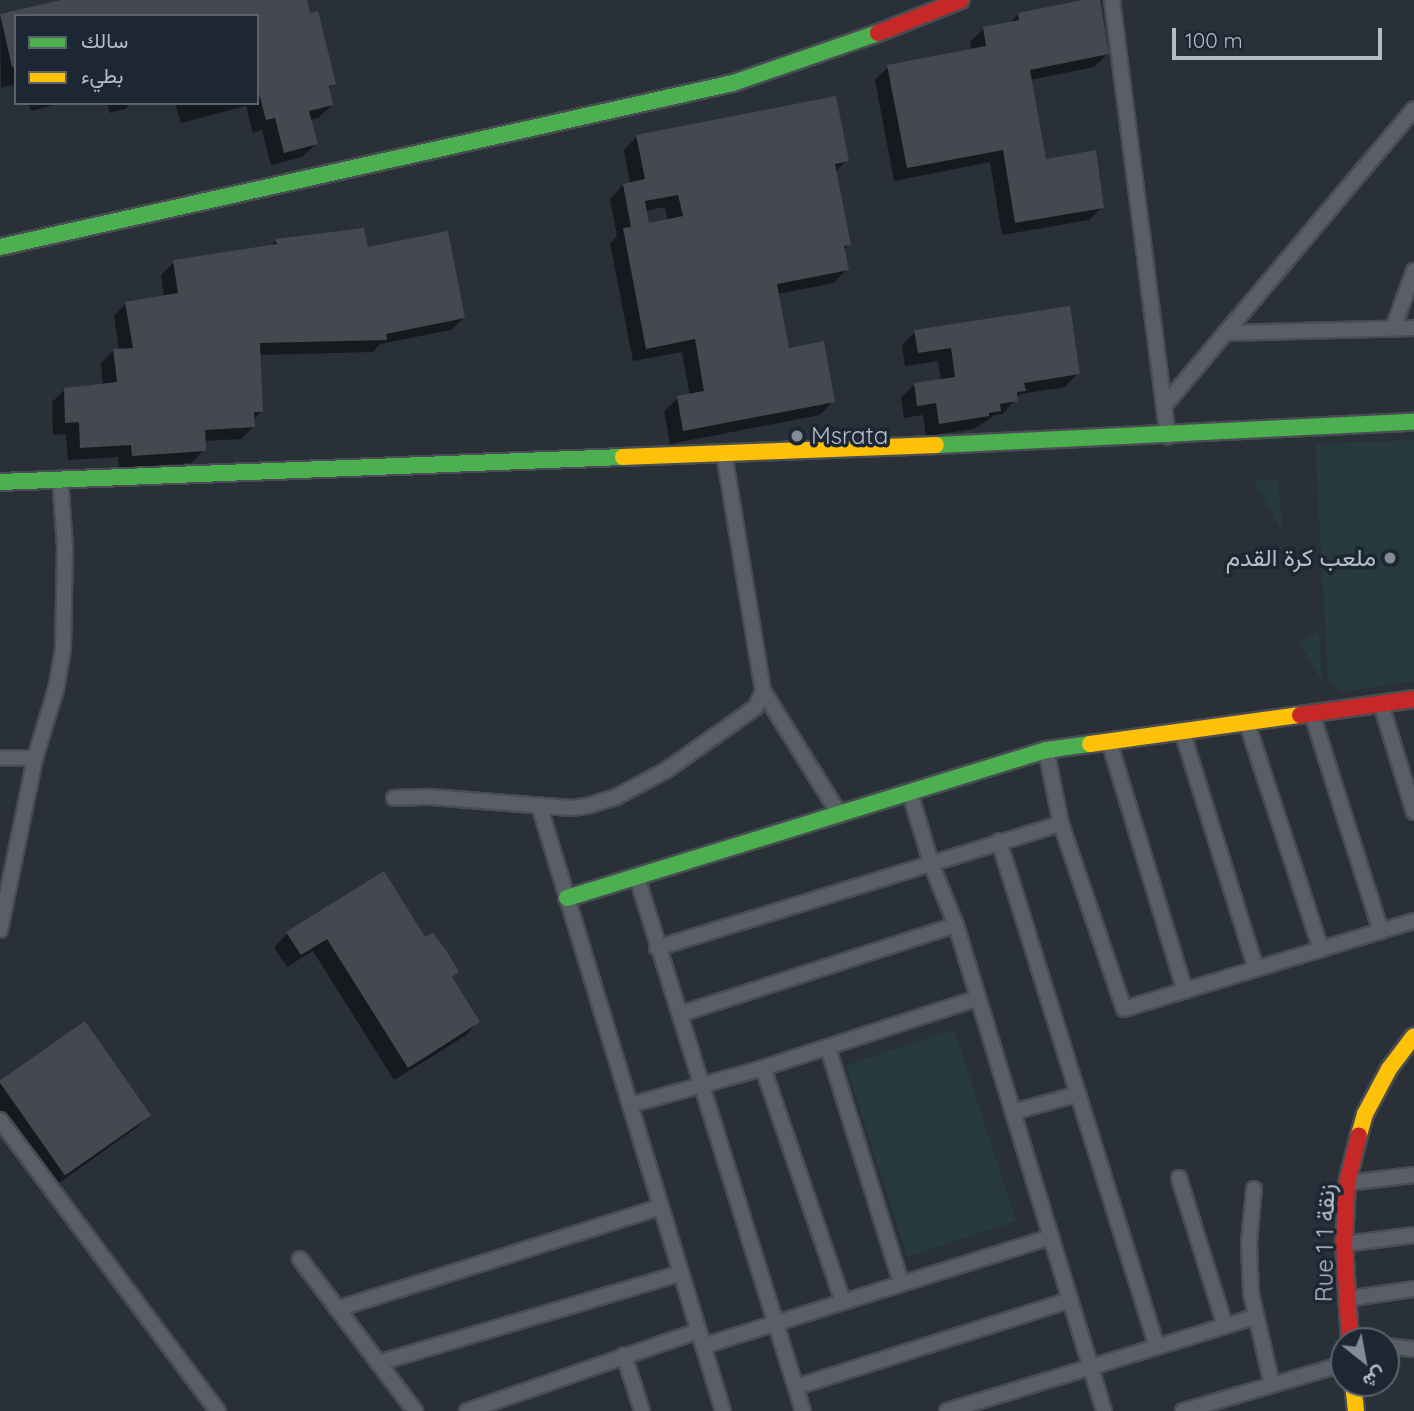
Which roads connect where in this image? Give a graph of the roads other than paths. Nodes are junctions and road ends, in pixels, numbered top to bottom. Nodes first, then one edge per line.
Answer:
1 (961, 0) edge
2 (1112, 0) edge
3 (1414, 109) edge
4 (0, 247) edge
5 (1414, 271) edge
6 (1414, 328) edge
7 (1393, 329) junction
8 (1224, 333) junction
9 (1164, 406) junction
10 (1414, 422) edge
11 (1168, 436) junction
12 (724, 453) junction
13 (60, 478) junction
14 (0, 482) edge
15 (763, 691) junction
16 (1414, 699) edge
17 (1381, 704) junction
18 (1312, 714) junction
19 (1247, 723) junction
20 (1182, 731) junction
21 (1109, 741) junction
22 (1046, 750) junction
23 (0, 758) edge
24 (35, 758) junction
25 (910, 793) junction
26 (394, 798) dead end
27 (538, 806) junction
28 (1414, 812) edge
29 (840, 816) junction
30 (1061, 824) junction
31 (999, 841) junction
32 (932, 866) junction
33 (637, 877) junction
34 (567, 898) junction
35 (1414, 920) edge
36 (956, 925) junction
37 (0, 930) edge
38 (1381, 931) junction
39 (657, 948) junction
40 (1321, 949) junction
41 (1256, 969) junction
42 (1185, 991) junction
43 (978, 998) junction
44 (680, 1014) junction
45 (1414, 1036) edge
46 (828, 1048) junction
47 (763, 1068) junction
48 (702, 1085) junction
49 (1079, 1094) junction
50 (630, 1105) junction
51 (1013, 1112) junction
52 (0, 1120) edge
53 (1414, 1175) edge
54 (1179, 1178) dead end
55 (1347, 1183) junction
56 (1254, 1189) dead end
57 (661, 1207) junction
58 (1414, 1235) edge
59 (1051, 1237) junction
60 (1344, 1244) junction
61 (300, 1259) dead end
62 (681, 1273) junction
63 (901, 1283) junction
64 (1414, 1290) edge
65 (1346, 1299) junction
66 (1070, 1300) junction
67 (843, 1301) junction
68 (337, 1308) junction
69 (1255, 1317) junction
70 (774, 1324) junction
71 (1225, 1326) junction
72 (1349, 1327) edge
73 (698, 1331) junction
74 (703, 1346) junction
75 (1157, 1347) junction
76 (624, 1355) junction
77 (378, 1363) junction
78 (1091, 1367) junction
79 (1330, 1368) edge
80 (1272, 1385) junction
81 (796, 1387) junction
82 (218, 1411) edge
83 (415, 1411) edge
84 (467, 1411) edge
85 (642, 1411) edge
86 (723, 1411) edge
87 (803, 1411) edge
88 (947, 1411) edge
89 (1104, 1411) edge
90 (1183, 1411) edge

1 - 4 street
2 - 9 street
3 - 8 street
5 - 7 street
6 - 7 street
7 - 8 street
8 - 9 street
9 - 11 street
10 - 11 street
11 - 12 street
12 - 13 street
12 - 15 street
13 - 14 street
13 - 24 street
15 - 27 street
15 - 29 street
16 - 17 street
17 - 18 street
17 - 28 street
18 - 19 street
18 - 38 street
19 - 20 street
19 - 40 street
20 - 21 street
20 - 41 street
21 - 22 street
21 - 42 street
22 - 25 street
22 - 30 street
23 - 24 street
24 - 37 street
25 - 29 street
25 - 32 street
26 - 27 street
27 - 34 street
29 - 33 street
30 - 31 street
30 - 42 street
31 - 32 street
31 - 49 street
32 - 36 street
32 - 39 street
33 - 34 street
33 - 39 street
34 - 50 street
35 - 38 street
36 - 43 street
36 - 44 street
38 - 40 street
39 - 44 street
40 - 41 street
41 - 42 street
43 - 46 street
43 - 51 street
44 - 48 street
45 - 55 street, Rue 1 زنقة 1
46 - 47 street
46 - 63 street
47 - 48 street
47 - 67 street
48 - 50 street
48 - 70 street
49 - 51 street
49 - 75 street
50 - 57 street
51 - 59 street
52 - 82 street
53 - 55 street
54 - 71 street
55 - 60 street, Rue 1 زنقة 1
56 - 69 street
57 - 62 street
57 - 68 street
58 - 60 street
59 - 63 street
59 - 66 street
60 - 65 street, Rue 1 زنقة 1
61 - 68 street
62 - 73 street
62 - 77 street
63 - 67 street
64 - 65 street
65 - 72 street, Rue 1 زنقة 1
66 - 78 street
66 - 81 street
67 - 70 street
68 - 77 street
69 - 71 street
69 - 80 street
70 - 74 street
70 - 81 street
71 - 75 street
73 - 74 street
73 - 76 street
74 - 86 street
75 - 78 street
76 - 84 street
76 - 85 street
77 - 83 street
78 - 88 street
78 - 89 street
79 - 80 street
80 - 90 street
81 - 87 street

